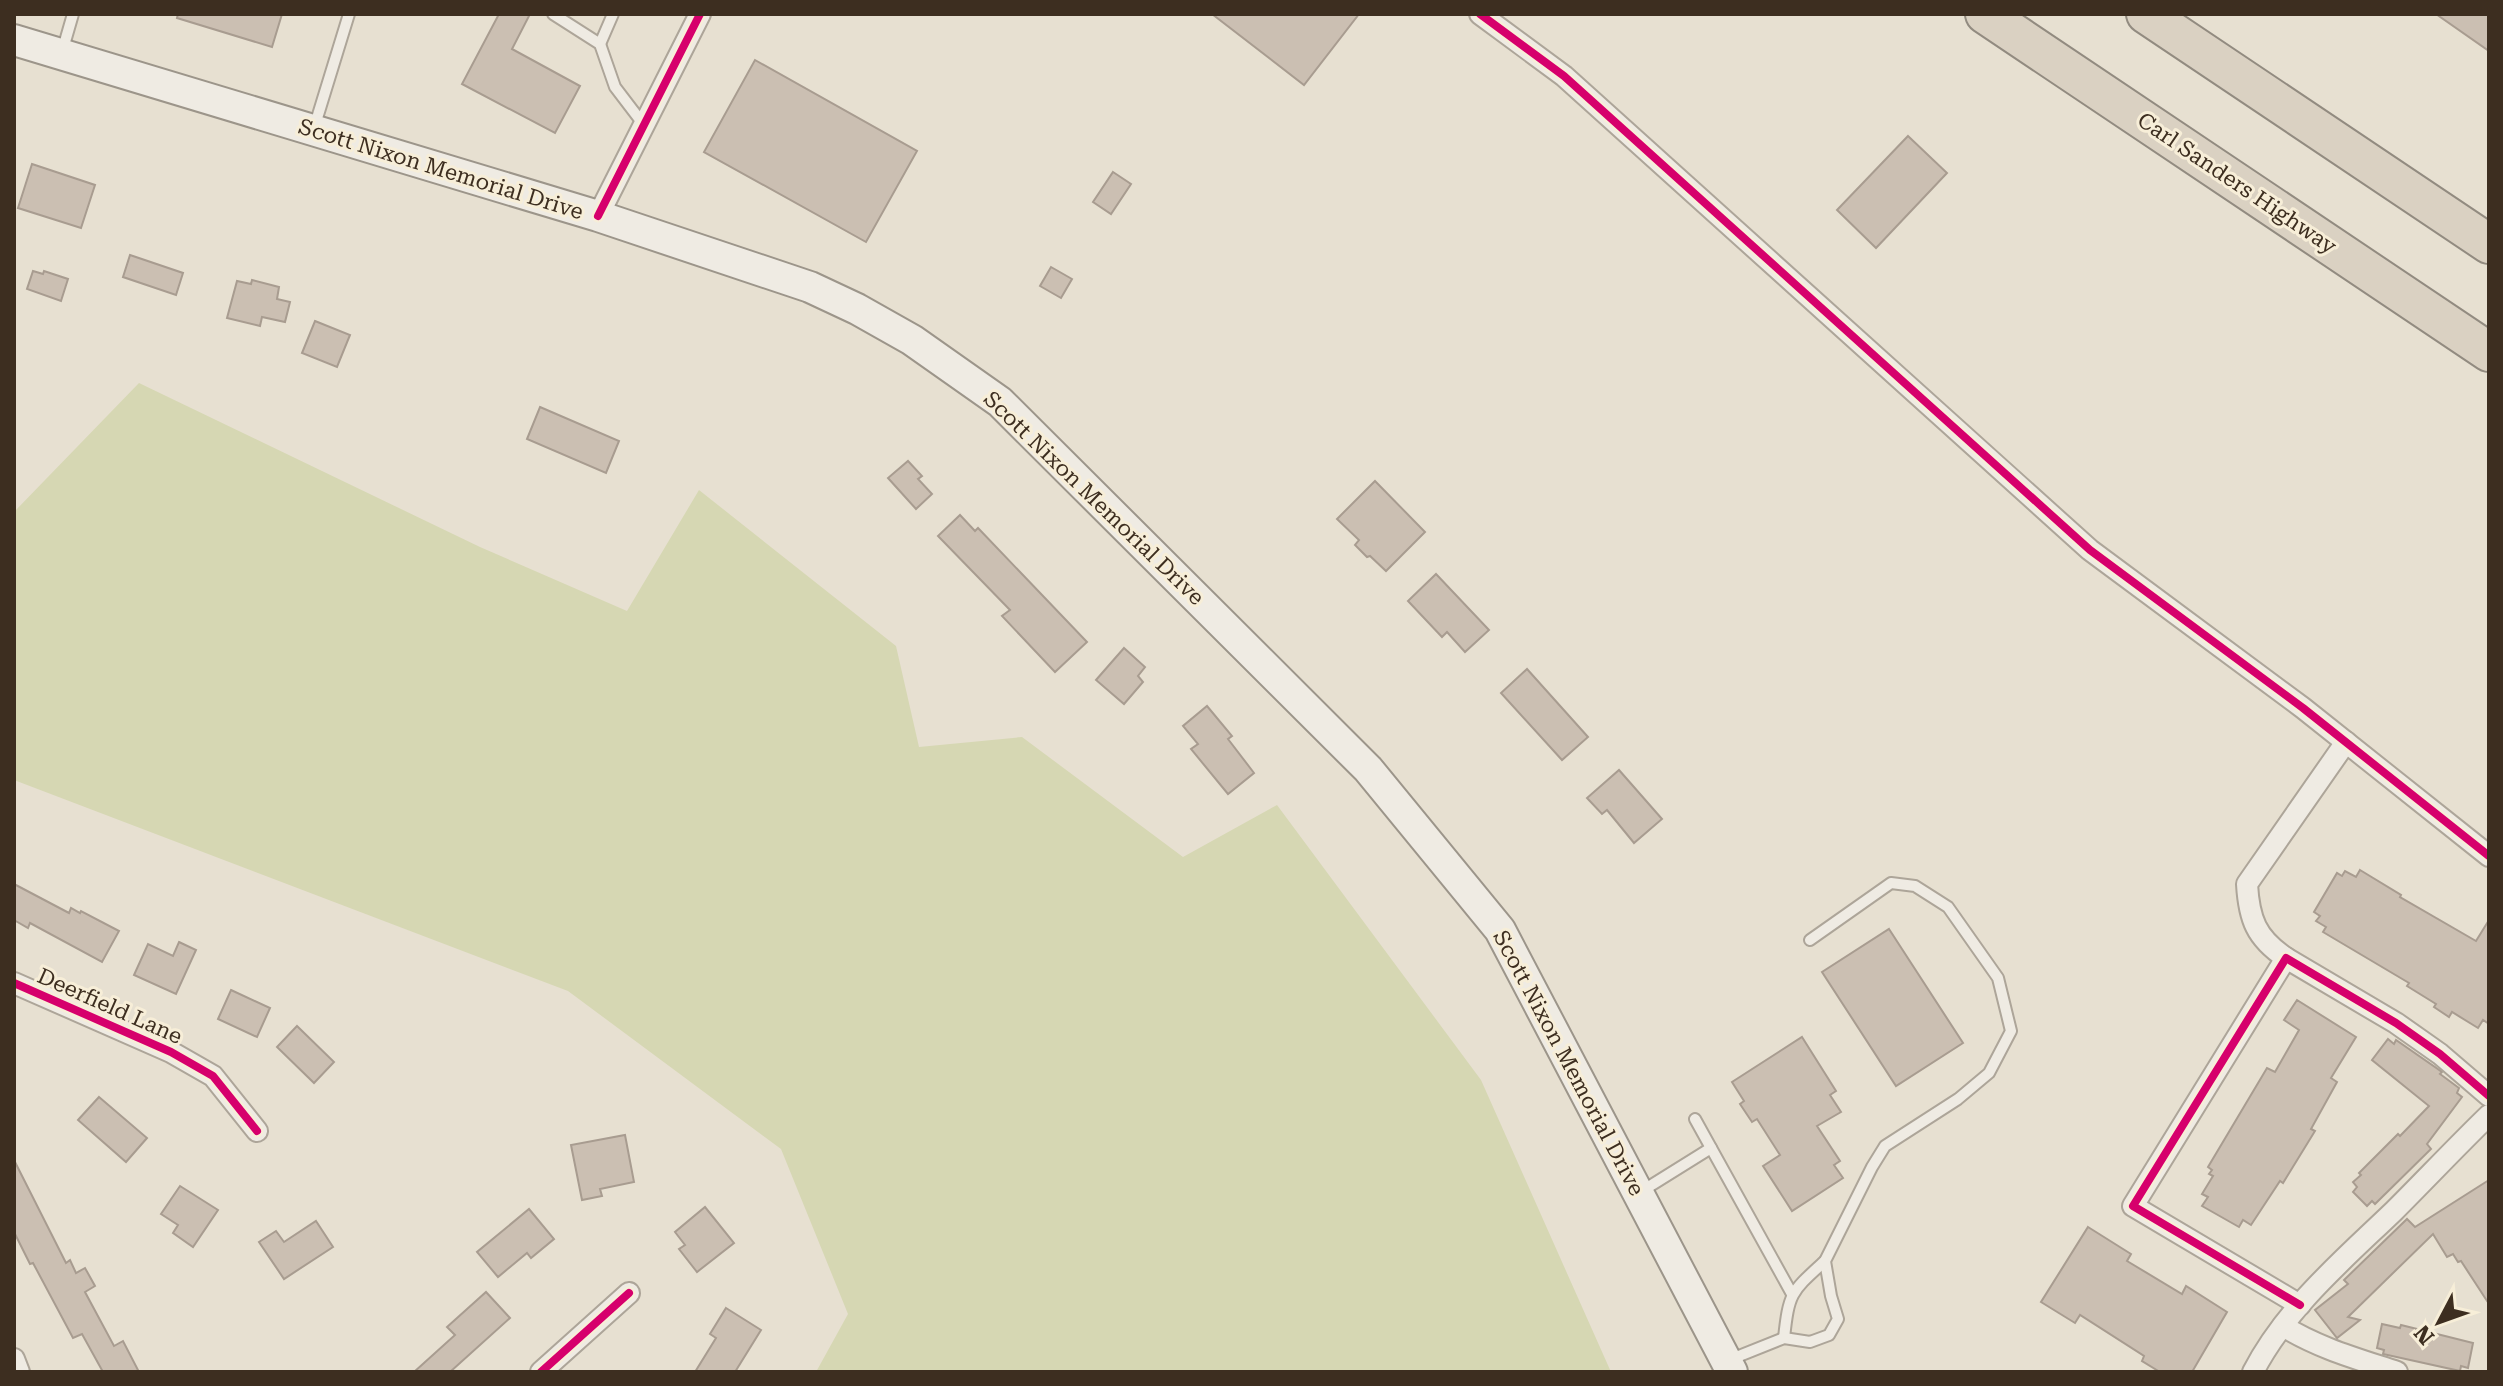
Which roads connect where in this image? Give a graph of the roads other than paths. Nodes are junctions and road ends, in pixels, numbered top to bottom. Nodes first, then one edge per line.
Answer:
1 (73, 14) edge
2 (349, 14) edge
3 (553, 14) edge
4 (613, 14) edge
5 (700, 14) edge
6 (1480, 14) edge
7 (1985, 14) edge
8 (2146, 14) edge
9 (14, 40) edge
10 (600, 44) junction
11 (61, 54) junction
12 (644, 125) junction
13 (313, 130) junction
14 (598, 216) junction
15 (2489, 244) edge
16 (2489, 352) edge
17 (2346, 742) junction
18 (2489, 856) edge
19 (1810, 940) dead end
20 (2286, 958) junction
21 (14, 983) edge
22 (2489, 1096) edge
23 (2489, 1115) edge
24 (1695, 1119) dead end
25 (257, 1131) dead end
26 (1711, 1148) junction
27 (1639, 1193) junction
28 (1825, 1261) junction
29 (629, 1293) dead end
30 (1792, 1294) junction
31 (2300, 1305) junction
32 (2283, 1326) junction
33 (1784, 1338) junction
34 (14, 1359) edge
35 (1730, 1366) edge
36 (19, 1372) edge
37 (541, 1372) edge
38 (2253, 1372) edge
39 (2397, 1372) edge

1 - 11 lane
2 - 13 lane
3 - 10 lane
4 - 10 lane
5 - 12 street
6 - 17 street
7 - 16 highway, Carl Sanders Highway
8 - 15 highway
9 - 11 main road, Scott Nixon Memorial Drive
10 - 12 lane
11 - 13 main road, Scott Nixon Memorial Drive
12 - 14 street
13 - 14 main road, Scott Nixon Memorial Drive
14 - 27 main road, Scott Nixon Memorial Drive
17 - 18 street
17 - 20 street
19 - 28 lane
20 - 22 street
20 - 31 street
21 - 25 street, Deerfield Lane
23 - 31 street
24 - 26 lane
26 - 27 lane
26 - 30 lane
27 - 35 main road, Scott Nixon Memorial Drive
28 - 30 lane
28 - 33 lane
29 - 37 street
30 - 33 lane
31 - 32 street
32 - 38 street
32 - 39 street
33 - 35 lane
34 - 36 street

